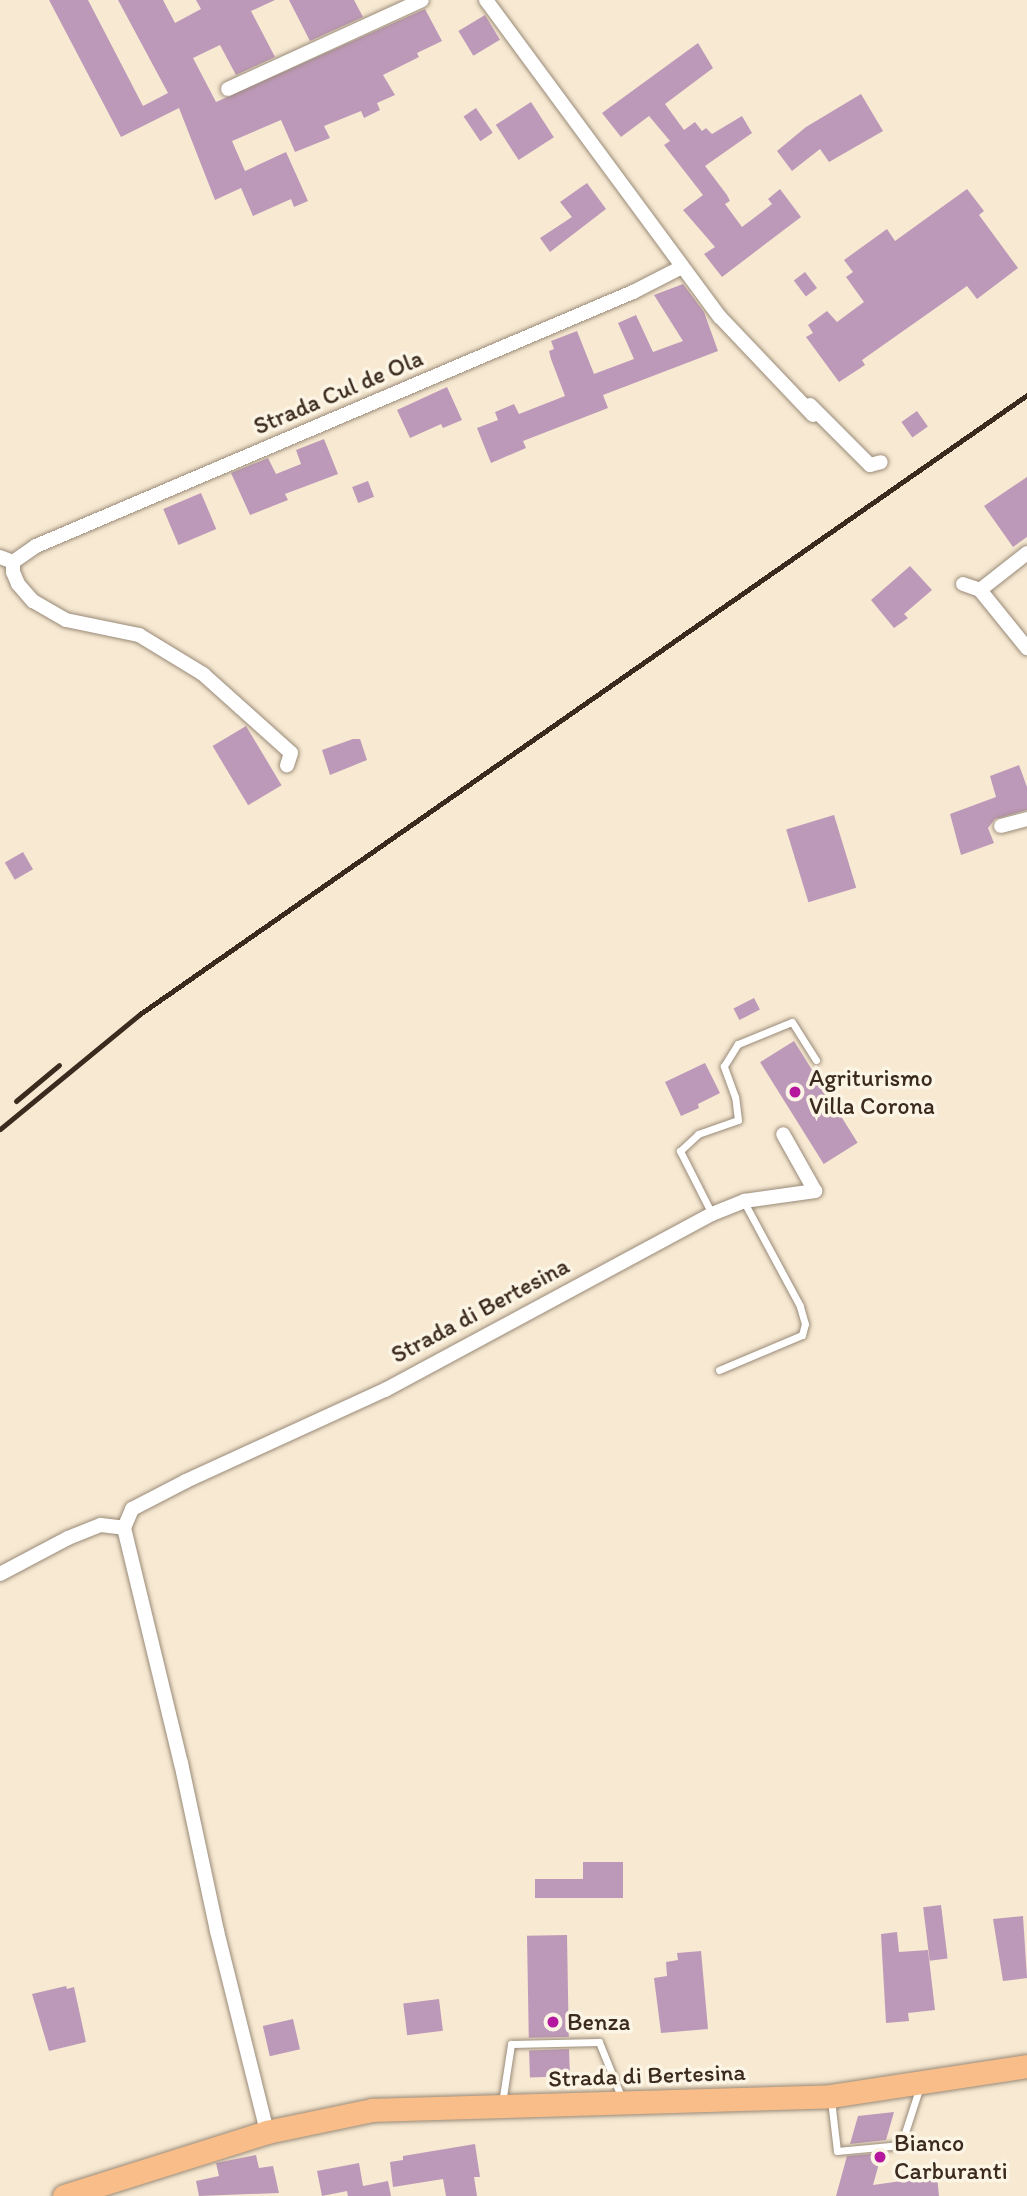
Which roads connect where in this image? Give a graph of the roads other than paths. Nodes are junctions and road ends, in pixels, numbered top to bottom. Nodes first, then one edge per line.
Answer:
1 (422, 0) edge
2 (486, 0) edge
3 (228, 89) dead end
4 (682, 267) junction
5 (802, 403) junction
6 (813, 415) dead end
7 (881, 462) dead end
8 (1027, 554) edge
9 (7, 560) edge
10 (962, 584) dead end
11 (979, 590) junction
12 (1027, 648) edge
13 (287, 765) dead end
14 (1027, 819) edge
15 (1002, 826) dead end
16 (816, 1060) dead end
17 (783, 1134) dead end
18 (744, 1201) junction
19 (712, 1214) junction
20 (719, 1370) dead end
21 (124, 1528) junction
22 (0, 1574) edge
23 (1027, 2066) edge
24 (920, 2084) junction
25 (831, 2096) junction
26 (624, 2103) junction
27 (502, 2105) junction
28 (267, 2132) junction
29 (64, 2196) edge

1 - 3 street
2 - 4 street
4 - 5 street
4 - 9 street, Strada Cul de Ola
5 - 6 street
5 - 7 street
8 - 11 street
9 - 13 street, Strada Cul de Ola
10 - 11 street
11 - 12 street
14 - 15 street
16 - 19 lane
17 - 18 street, Strada di Bertesina
18 - 19 street, Strada di Bertesina
18 - 20 lane
19 - 21 street, Strada di Bertesina
21 - 22 street
21 - 28 street
23 - 24 main road, Strada di Bertesina
24 - 25 main road, Strada di Bertesina
24 - 25 lane
25 - 26 main road, Strada di Bertesina
26 - 27 main road, Strada di Bertesina
26 - 27 lane
27 - 28 main road, Strada di Bertesina
28 - 29 main road, Strada di Bertesina

